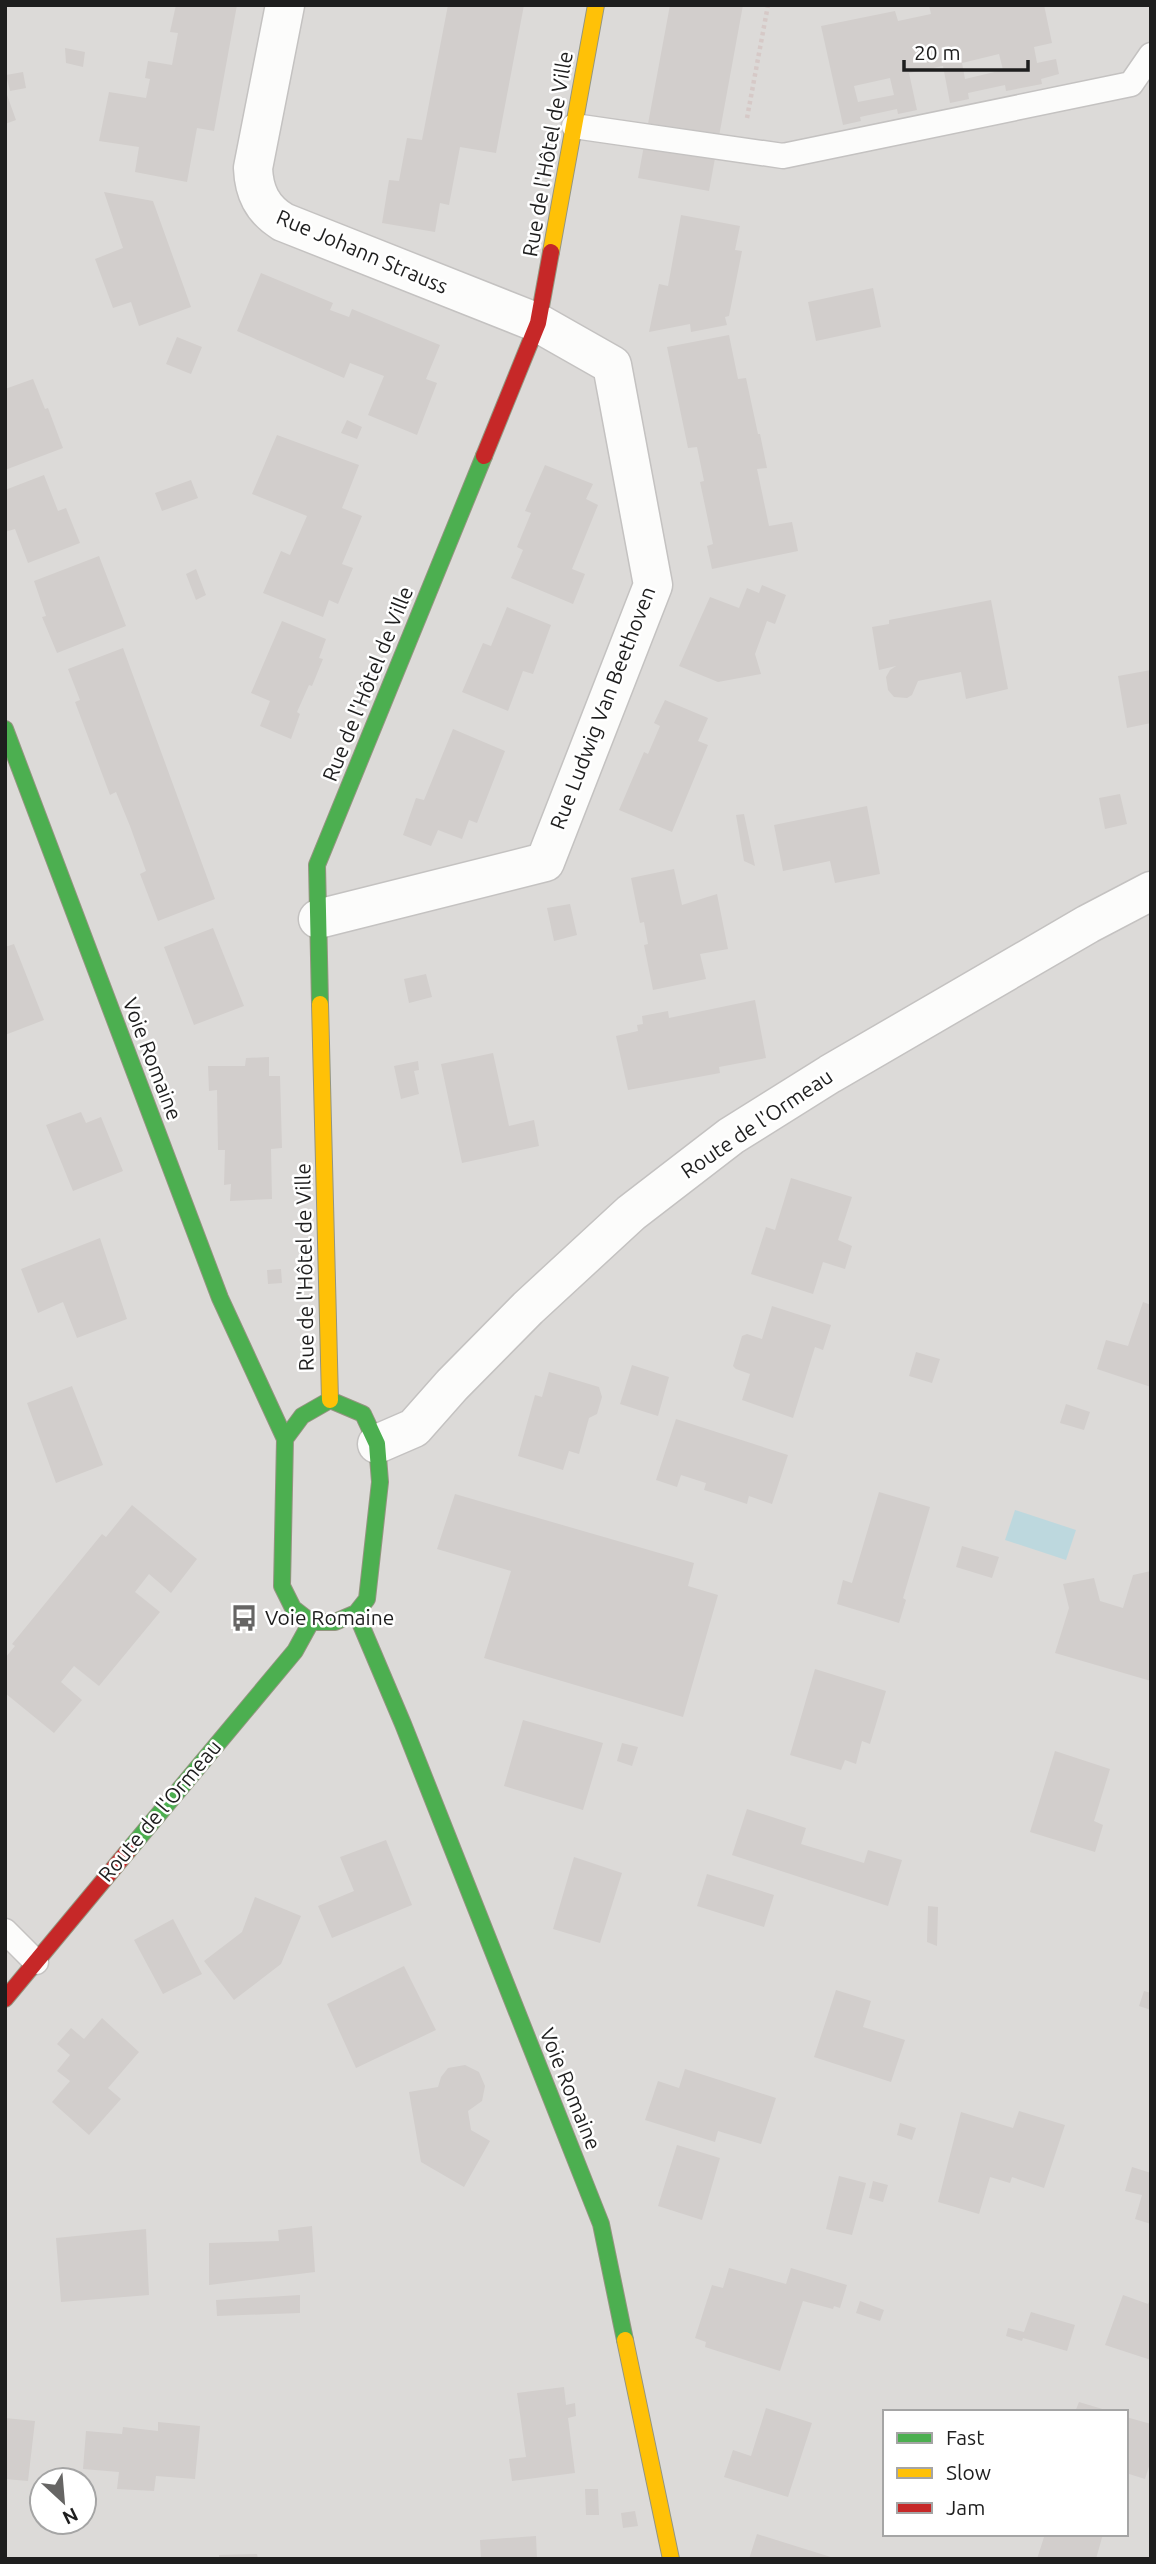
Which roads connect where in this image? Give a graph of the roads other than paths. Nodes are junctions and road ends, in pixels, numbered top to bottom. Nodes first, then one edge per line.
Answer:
1 (285, 5) edge
2 (596, 5) edge
3 (1151, 55) edge
4 (574, 126) junction
5 (538, 323) junction
6 (5, 729) edge
7 (1151, 891) edge
8 (318, 919) junction
9 (330, 1400) junction
10 (285, 1439) junction
11 (377, 1444) junction
12 (356, 1613) junction
13 (312, 1622) junction
14 (5, 1931) edge
15 (36, 1962) junction
16 (5, 1999) edge
17 (671, 2559) edge

1 - 5 street, Rue Johann Strauss
2 - 4 street, Rue de l'Hôtel de Ville
3 - 4 lane
4 - 5 street, Rue de l'Hôtel de Ville
5 - 8 street, Rue de l'Hôtel de Ville
5 - 8 street, Rue Ludwig Van Beethoven
6 - 10 street, Voie Romaine
7 - 11 street, Route de l'Ormeau
8 - 9 street, Rue de l'Hôtel de Ville
9 - 10 street
9 - 11 street
10 - 13 street
11 - 12 street
12 - 13 street
12 - 17 street, Voie Romaine
13 - 15 street, Route de l'Ormeau
14 - 15 lane
15 - 16 street, Route de l'Ormeau

